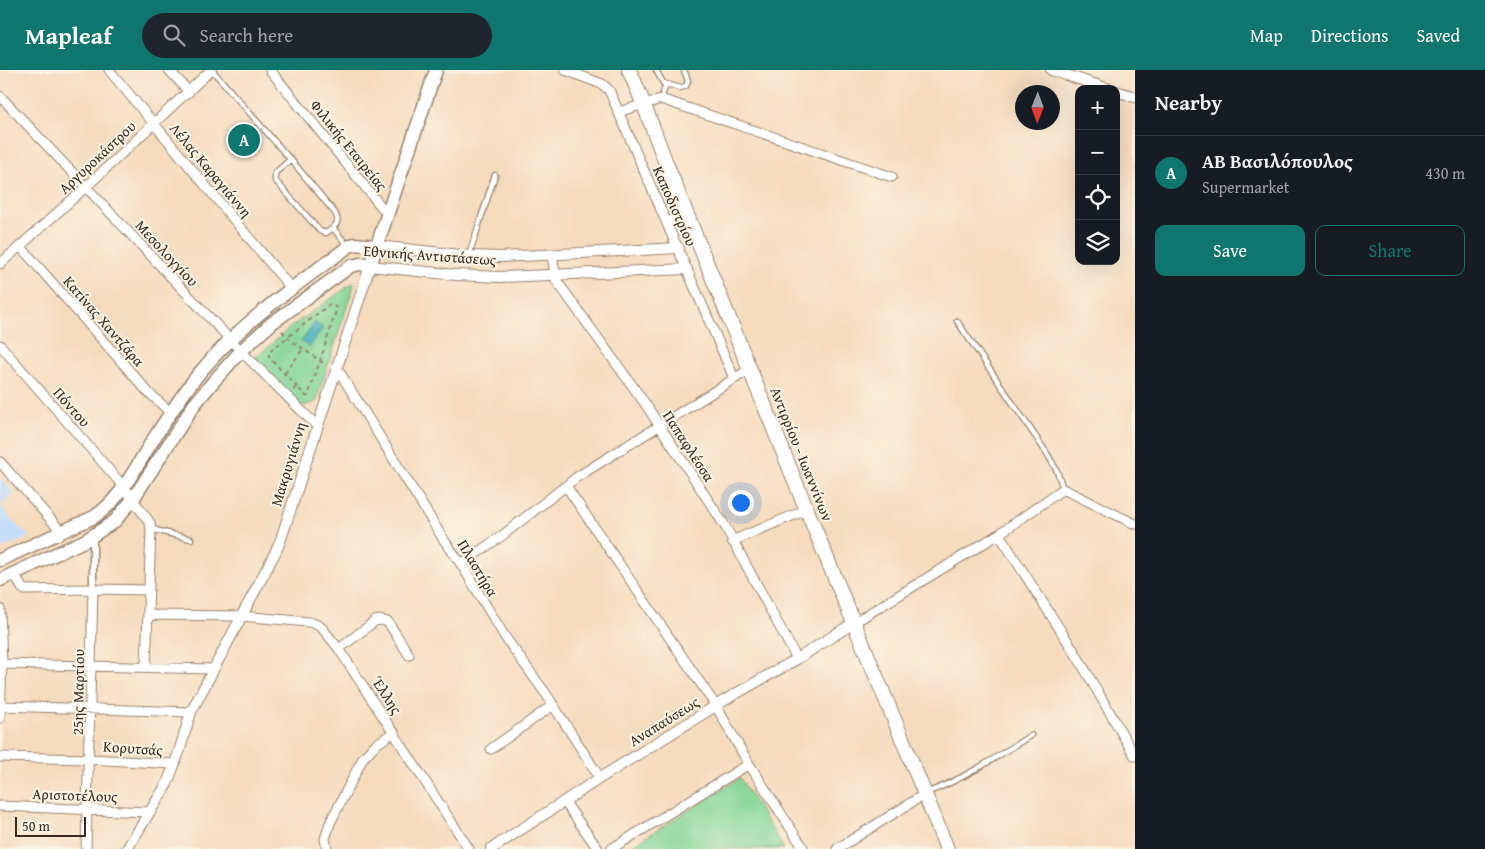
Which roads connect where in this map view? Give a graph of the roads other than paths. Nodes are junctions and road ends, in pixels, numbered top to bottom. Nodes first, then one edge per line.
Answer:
1 (109, 70) edge
2 (169, 70) edge
3 (212, 70) edge
4 (270, 70) edge
5 (436, 70) edge
6 (565, 70) edge
7 (628, 70) edge
8 (656, 70) edge
9 (684, 70) edge
10 (1051, 70) edge
11 (666, 84) junction
12 (1097, 85) edge
13 (189, 92) junction
14 (1120, 92) edge
15 (0, 96) edge
16 (1135, 97) edge
17 (661, 99) junction
18 (644, 103) junction
19 (618, 112) junction
20 (153, 123) junction
21 (290, 159) junction
22 (495, 175) dead end
23 (892, 177) dead end
24 (86, 187) junction
25 (688, 214) junction
26 (388, 215) junction
27 (667, 222) junction
28 (333, 228) junction
29 (20, 246) junction
30 (377, 246) junction
31 (348, 247) junction
32 (678, 248) junction
33 (552, 255) junction
34 (469, 256) junction
35 (0, 264) edge
36 (370, 266) junction
37 (688, 269) junction
38 (554, 275) junction
39 (291, 288) junction
40 (957, 322) dead end
41 (230, 340) junction
42 (0, 345) edge
43 (241, 351) junction
44 (337, 368) junction
45 (750, 369) junction
46 (734, 378) junction
47 (170, 412) junction
48 (658, 425) junction
49 (317, 426) junction
50 (0, 462) edge
51 (124, 486) junction
52 (566, 486) junction
53 (1063, 490) junction
54 (133, 499) junction
55 (806, 510) junction
56 (1135, 524) edge
57 (151, 529) junction
58 (62, 531) junction
59 (999, 534) junction
60 (93, 536) junction
61 (191, 539) dead end
62 (732, 541) junction
63 (2, 556) edge
64 (461, 564) junction
65 (14, 573) junction
66 (0, 580) edge
67 (94, 589) junction
68 (149, 590) junction
69 (0, 608) edge
70 (148, 616) junction
71 (241, 616) junction
72 (855, 622) junction
73 (339, 648) junction
74 (409, 655) dead end
75 (797, 659) junction
76 (2, 664) junction
77 (92, 665) junction
78 (146, 666) junction
79 (213, 669) junction
80 (553, 705) junction
81 (0, 706) edge
82 (716, 706) junction
83 (91, 709) junction
84 (190, 712) junction
85 (0, 718) edge
86 (394, 732) junction
87 (1032, 735) dead end
88 (491, 749) dead end
89 (1135, 756) edge
90 (0, 757) edge
91 (90, 759) junction
92 (175, 764) junction
93 (749, 764) junction
94 (600, 778) junction
95 (925, 794) junction
96 (564, 801) junction
97 (0, 806) edge
98 (88, 809) junction
99 (148, 812) junction
100 (86, 849) edge
101 (127, 849) edge
102 (327, 849) edge
103 (469, 849) edge
104 (491, 849) edge
105 (598, 849) edge
106 (611, 849) edge
107 (804, 849) edge
108 (837, 849) edge
109 (947, 849) edge

1 - 20 street, Λέλας Καραγιάννη
2 - 13 street
3 - 13 street, Αργυροκάστρου
3 - 21 lane
4 - 26 street, Φιλικής Εταιρείας
5 - 26 main road, Μακρυγιάννη
6 - 19 street, Καποδιστρίου
7 - 18 main road, Αντιρρίου - Ιωαννίνων
8 - 11 lane
9 - 11 lane
10 - 12 street
11 - 17 lane
13 - 20 street, Αργυροκάστρου
14 - 16 street
15 - 24 street, Μεσολογγίου
17 - 18 street
17 - 23 street
18 - 19 street
18 - 25 main road, Αντιρρίου - Ιωαννίνων
19 - 27 street, Καποδιστρίου
20 - 24 street, Αργυροκάστρου
20 - 39 street, Λέλας Καραγιάννη
21 - 28 lane
21 - 28 lane
22 - 34 lane
24 - 29 street, Αργυροκάστρου
24 - 41 street, Μεσολογγίου
25 - 27 street
25 - 45 main road, Αντιρρίου - Ιωαννίνων
26 - 30 main road, Μακρυγιάννη
27 - 32 street, Καποδιστρίου
28 - 31 lane
29 - 35 street, Αργυροκάστρου
29 - 47 street, Κατίνας Χαντζάρα
30 - 31 main road, Εθνικής Αντιστάσεως
30 - 34 street, Εθνικής Αντιστάσεως
30 - 36 main road, Μακρυγιάννη
31 - 39 main road, Εθνικής Αντιστάσεως
32 - 33 street, Εθνικής Αντιστάσεως
32 - 37 street, Καποδιστρίου
33 - 34 street, Εθνικής Αντιστάσεως
33 - 38 street, Παπαφλέσσα
36 - 38 street, Εθνικής Αντιστάσεως
36 - 43 main road, Εθνικής Αντιστάσεως
36 - 44 street, Μακρυγιάννη
37 - 38 street, Εθνικής Αντιστάσεως
37 - 46 street, Καποδιστρίου
38 - 48 street, Παπαφλέσσα
39 - 41 main road, Εθνικής Αντιστάσεως
40 - 53 lane
41 - 43 street, Μεσολογγίου
41 - 47 main road, Εθνικής Αντιστάσεως
42 - 51 street, Πόντου
43 - 49 street, Μεσολογγίου
43 - 54 main road, Εθνικής Αντιστάσεως
44 - 49 street, Μακρυγιάννη
44 - 64 street, Πλαστήρα
45 - 46 street
45 - 55 main road, Αντιρρίου - Ιωαννίνων
46 - 48 street
47 - 51 main road, Εθνικής Αντιστάσεως
48 - 52 street
48 - 62 street, Παπαφλέσσα
49 - 71 street, Μακρυγιάννη
50 - 58 street
51 - 54 street, Πόντου
51 - 58 main road, Εθνικής Αντιστάσεως
52 - 64 street
52 - 82 street
53 - 56 street
53 - 59 street
54 - 57 street, Πόντου
54 - 60 main road, Εθνικής Αντιστάσεως
55 - 62 street
55 - 72 main road, Αντιρρίου - Ιωαννίνων
57 - 61 lane
57 - 68 street
58 - 63 main road, Εθνικής Αντιστάσεως
59 - 72 street
59 - 89 street
60 - 65 main road, Εθνικής Αντιστάσεως
60 - 67 street, 25ης Μαρτίου
62 - 75 street, Παπαφλέσσα
64 - 80 street, Πλαστήρα
65 - 66 main road, Εθνικής Αντιστάσεως
65 - 67 street
67 - 68 street
67 - 77 street, 25ης Μαρτίου
68 - 70 street
69 - 76 street
70 - 71 street, Έλλης
70 - 78 street
71 - 73 street, Έλλης
71 - 79 street, Μακρυγιάννη
72 - 75 street, Αναπαύσεως
72 - 95 main road, Αντιρρίου - Ιωαννίνων
73 - 74 street
73 - 86 street, Έλλης
75 - 82 street, Αναπαύσεως
76 - 77 street
76 - 81 street
77 - 78 street
77 - 83 street, 25ης Μαρτίου
78 - 79 street
79 - 84 street, Μακρυγιάννη
80 - 88 street
80 - 94 street, Πλαστήρα
81 - 83 street
81 - 85 street
82 - 93 street
82 - 94 street, Αναπαύσεως
83 - 84 street
83 - 91 street, 25ης Μαρτίου
84 - 92 street, Μακρυγιάννη
86 - 102 street
86 - 103 street, Έλλης
87 - 95 lane
90 - 91 street, Κορυτσάς
91 - 92 street, Κορυτσάς
91 - 98 street, 25ης Μαρτίου
92 - 99 street, Μακρυγιάννη
93 - 106 street
93 - 107 street
94 - 96 street, Αναπαύσεως
95 - 108 street
95 - 109 main road, Αντιρρίου - Ιωαννίνων
96 - 104 street, Αναπαύσεως
96 - 105 street
97 - 98 street, Αριστοτέλους
98 - 99 street, Αριστοτέλους
98 - 100 street, 25ης Μαρτίου
99 - 101 street, Μακρυγιάννη

